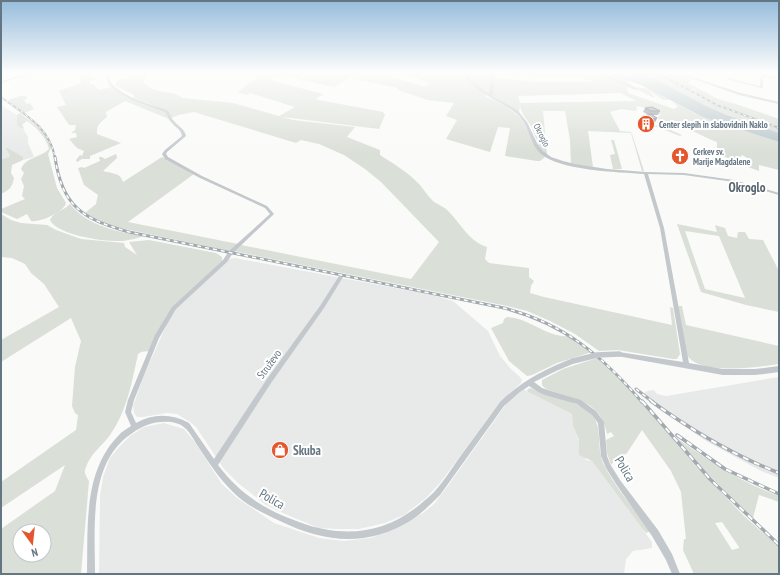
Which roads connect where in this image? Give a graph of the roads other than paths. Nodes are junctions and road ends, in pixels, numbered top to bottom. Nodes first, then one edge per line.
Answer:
1 (135, 100) edge
2 (496, 100) edge
3 (767, 100) edge
4 (779, 103) edge
5 (646, 173) junction
6 (779, 194) edge
7 (341, 277) dead end
8 (686, 365) junction
9 (779, 368) edge
10 (529, 382) junction
11 (135, 427) junction
12 (215, 464) junction
13 (91, 574) edge
14 (676, 574) edge

1 - 11 street
2 - 5 street, Okroglo
3 - 4 street
5 - 6 street, Okroglo
5 - 8 street
7 - 12 street, Struževo
8 - 9 street, Polica
8 - 10 street, Polica, bridge
10 - 12 street, Polica
10 - 14 street, Polica
11 - 12 street, Polica
11 - 13 street, Polica

